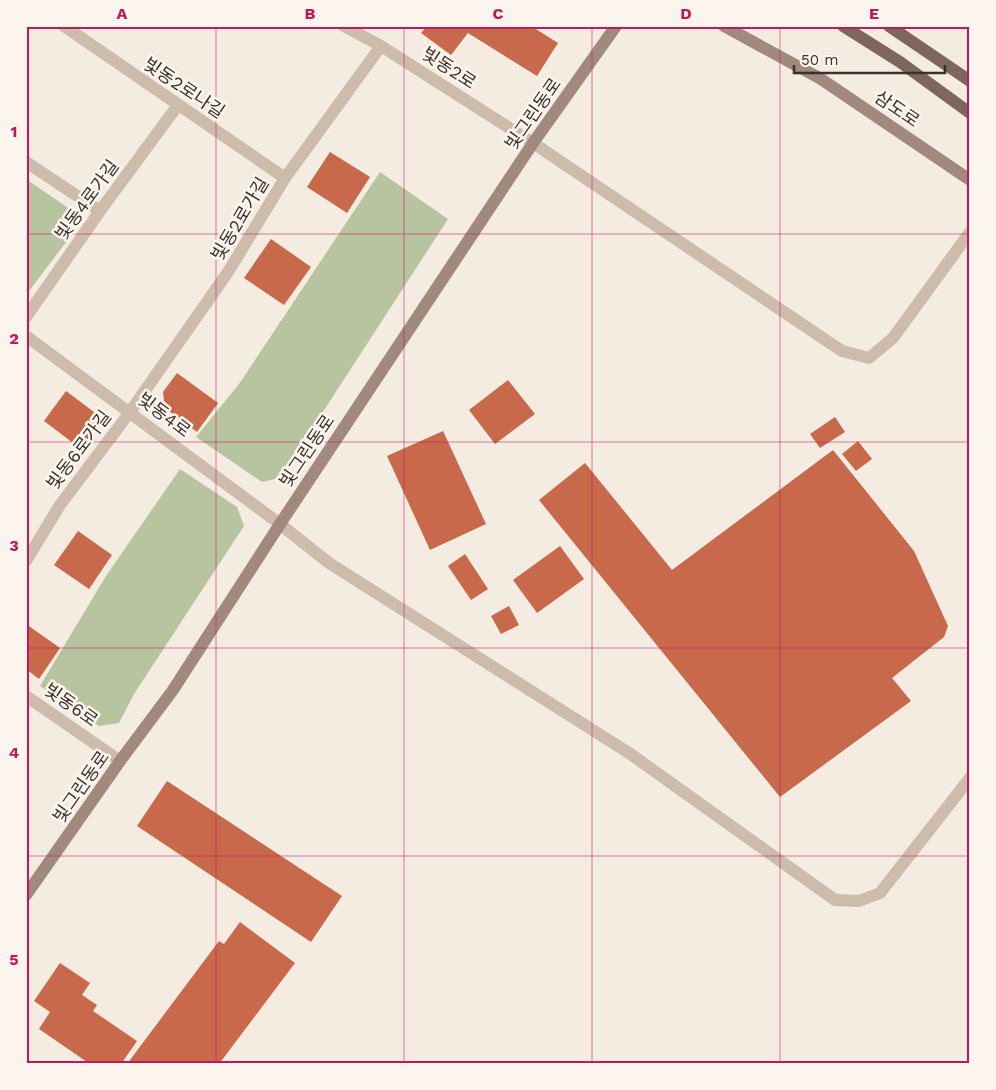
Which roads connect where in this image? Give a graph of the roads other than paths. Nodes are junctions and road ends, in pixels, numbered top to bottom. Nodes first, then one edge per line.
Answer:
1 (64, 26) edge
2 (344, 26) edge
3 (616, 26) edge
4 (724, 26) edge
5 (843, 26) edge
6 (889, 26) edge
7 (381, 46) junction
8 (970, 81) edge
9 (178, 105) junction
10 (970, 113) edge
11 (533, 143) junction
12 (26, 162) edge
13 (285, 178) junction
14 (970, 180) edge
15 (100, 211) junction
16 (970, 232) edge
17 (26, 317) edge
18 (26, 336) edge
19 (130, 412) junction
20 (280, 524) junction
21 (26, 561) edge
22 (26, 696) edge
23 (120, 761) junction
24 (970, 778) edge
25 (26, 895) edge

1 - 9 street, 빛동2로나길
2 - 7 street, 빛동2로
3 - 11 street, 빛그린동로
4 - 14 street, 삼도로
5 - 10 main road
6 - 8 main road
7 - 11 street, 빛동2로
7 - 13 street, 빛동2로가길
9 - 13 street, 빛동2로나길
9 - 15 street, 빛동4로가길
11 - 16 street, 빛동2로
11 - 20 street, 빛그린동로
12 - 15 street
13 - 19 street, 빛동2로가길
15 - 17 street, 빛동4로가길
18 - 19 street, 빛동4로
19 - 20 street, 빛동4로
19 - 21 street, 빛동6로가길
20 - 23 street, 빛그린동로
20 - 24 street, 빛동4로
22 - 23 street, 빛동6로
23 - 25 street, 빛그린동로

